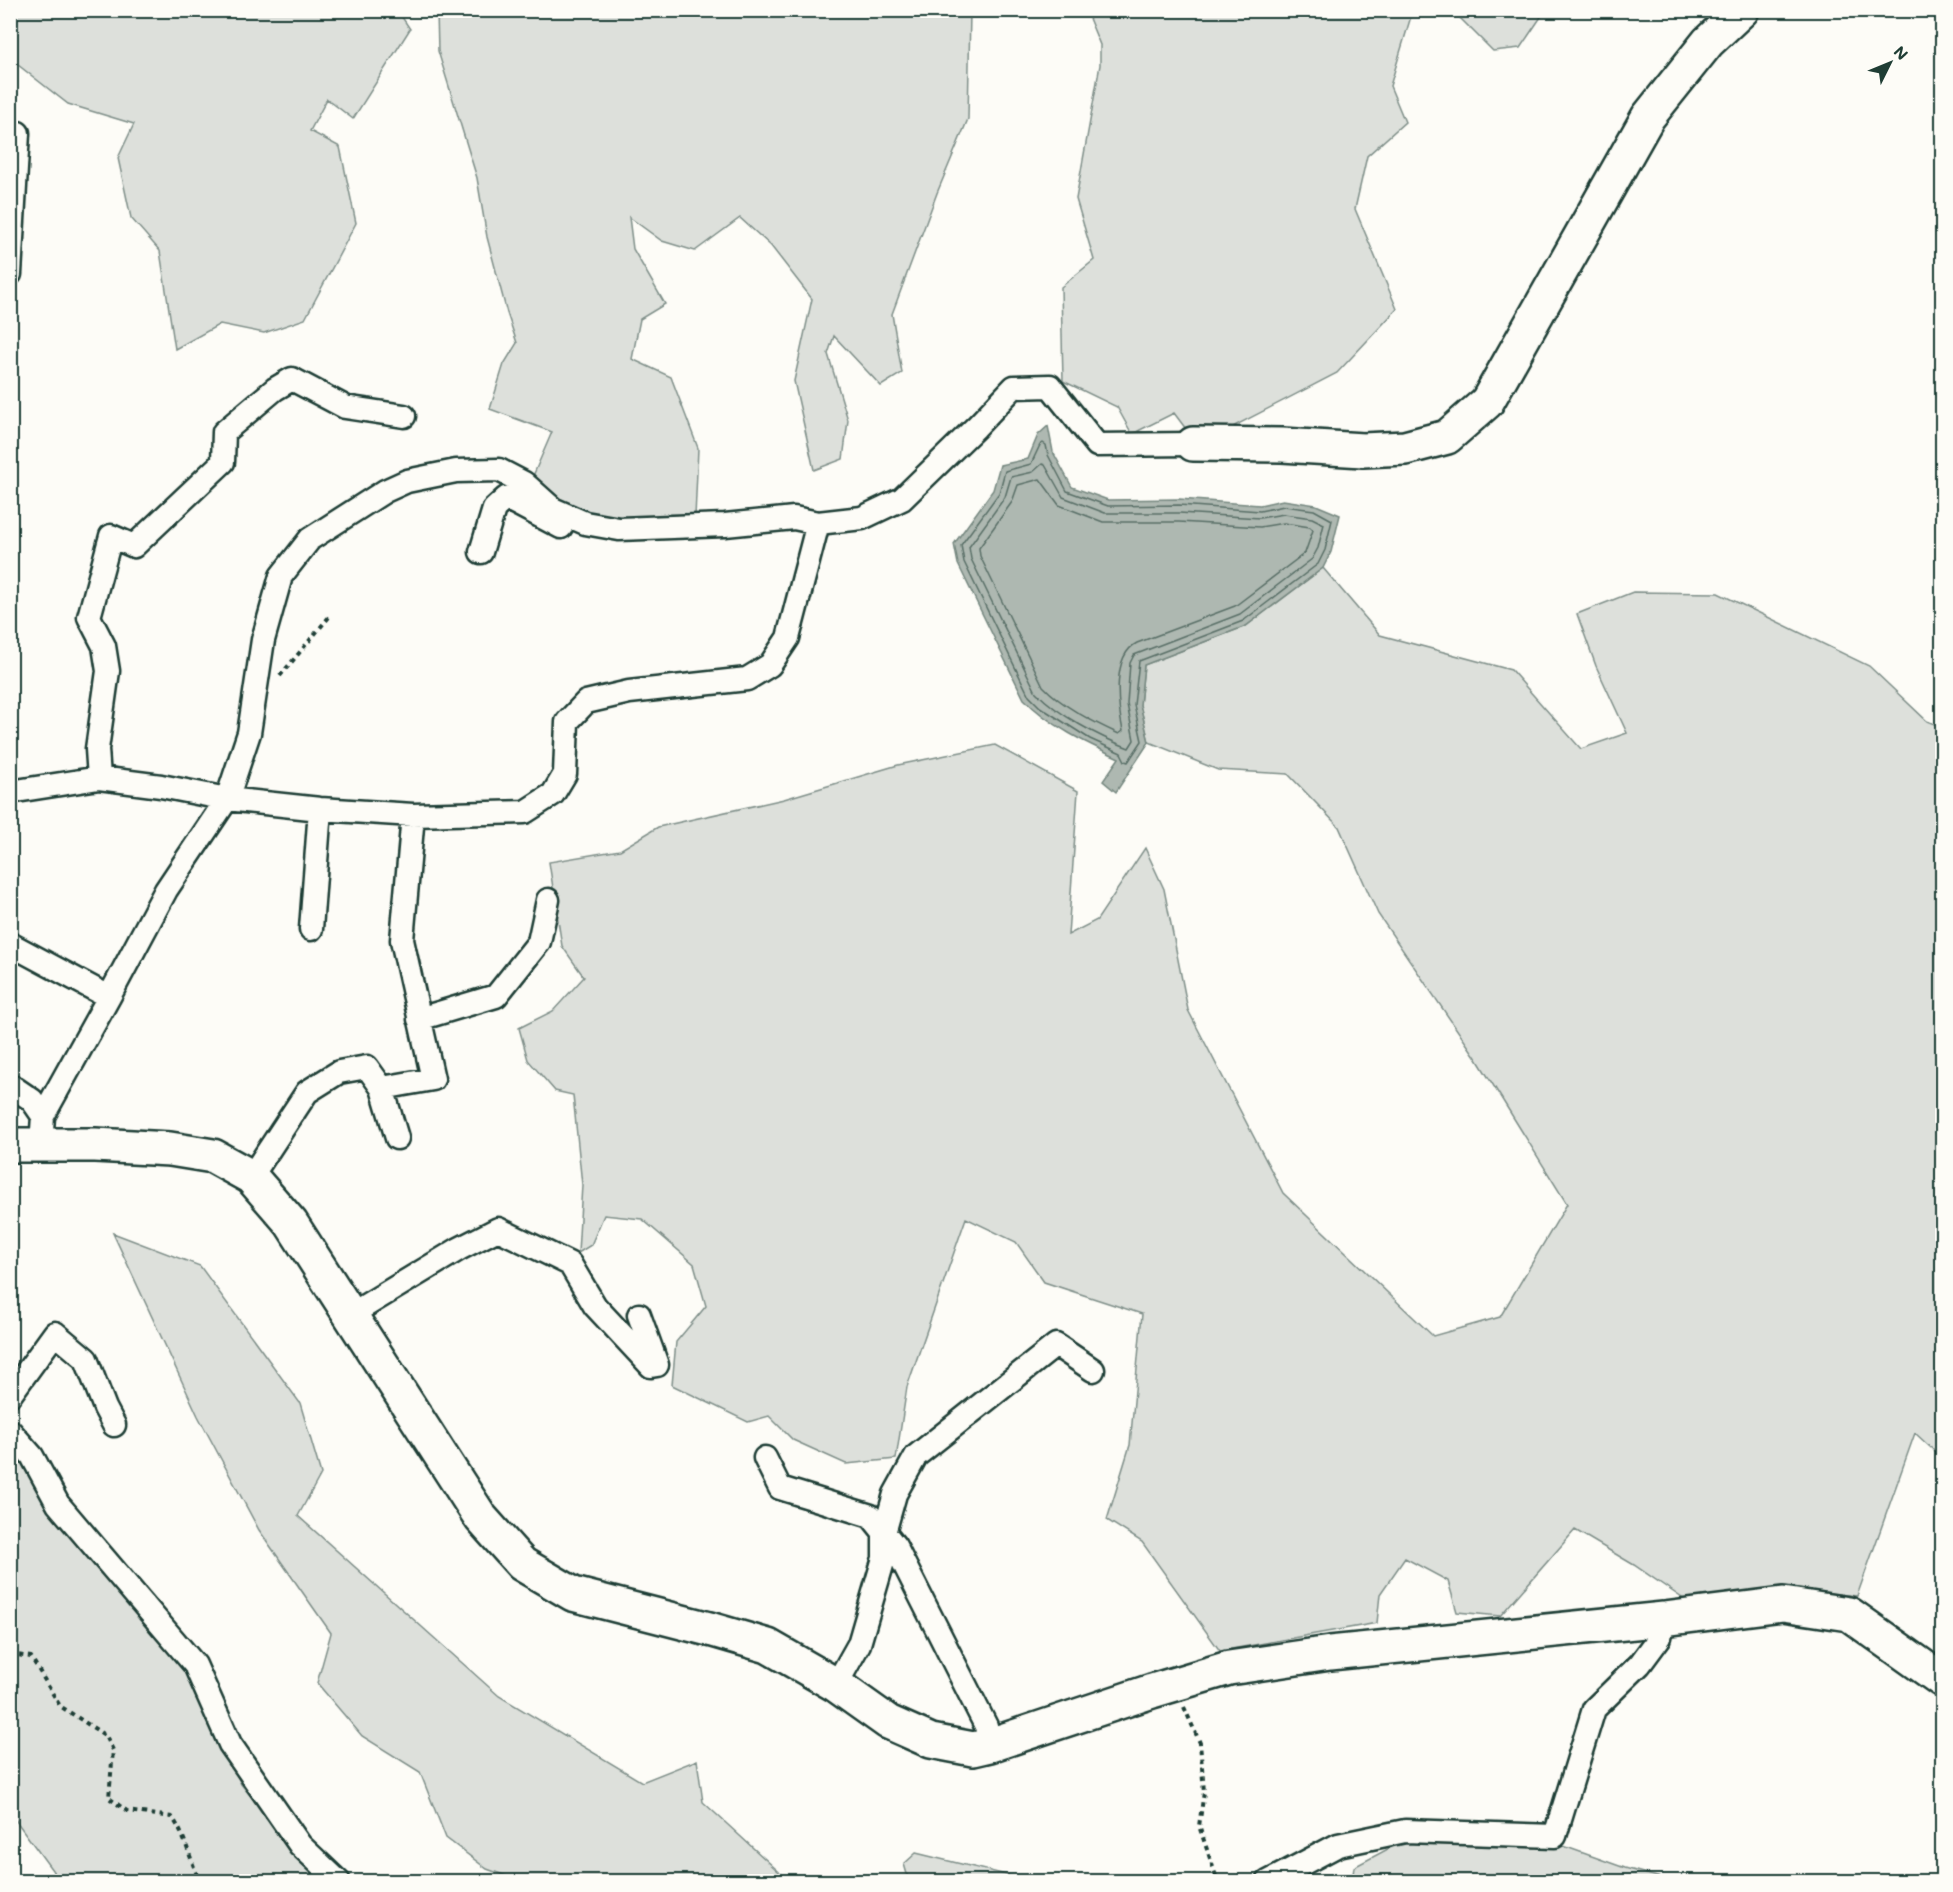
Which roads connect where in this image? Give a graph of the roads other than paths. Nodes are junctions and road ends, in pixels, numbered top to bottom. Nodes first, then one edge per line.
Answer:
1 (1742, 10) edge
2 (18, 133) dead end
3 (10, 274) edge
4 (404, 416) dead end
5 (1193, 444) joint
6 (818, 523) junction
7 (619, 528) junction
8 (481, 552) dead end
9 (99, 778) junction
10 (10, 792) edge
11 (227, 800) junction
12 (320, 809) junction
13 (413, 815) junction
14 (548, 900) dead end
15 (311, 929) dead end
16 (10, 944) edge
17 (110, 997) junction
18 (419, 1019) junction
19 (10, 1085) edge
20 (382, 1089) junction
21 (32, 1135) edge
22 (397, 1138) dead end
23 (251, 1177) junction
24 (350, 1315) junction
25 (639, 1315) dead end
26 (1093, 1370) dead end
27 (10, 1395) edge
28 (114, 1425) dead end
29 (10, 1431) edge
30 (765, 1458) dead end
31 (884, 1533) junction
32 (1664, 1619) junction
33 (1942, 1680) edge
34 (836, 1685) junction
35 (990, 1745) junction
36 (339, 1881) edge
37 (1268, 1881) edge

1 - 5 street
2 - 3 street
4 - 9 street
5 - 6 street
6 - 7 street
6 - 13 street
7 - 8 street
7 - 11 street
9 - 10 street
9 - 11 street
11 - 12 street
11 - 17 street
12 - 13 street
12 - 15 street
13 - 18 street
14 - 18 street
16 - 17 street
17 - 21 street
18 - 20 street
19 - 21 street
20 - 22 street
20 - 23 street
21 - 23 street
23 - 24 street
24 - 25 street
24 - 34 street
26 - 31 street
27 - 28 street
29 - 36 street
30 - 31 street
31 - 34 street
31 - 35 street
32 - 33 street
32 - 35 street
32 - 37 street
34 - 35 street

